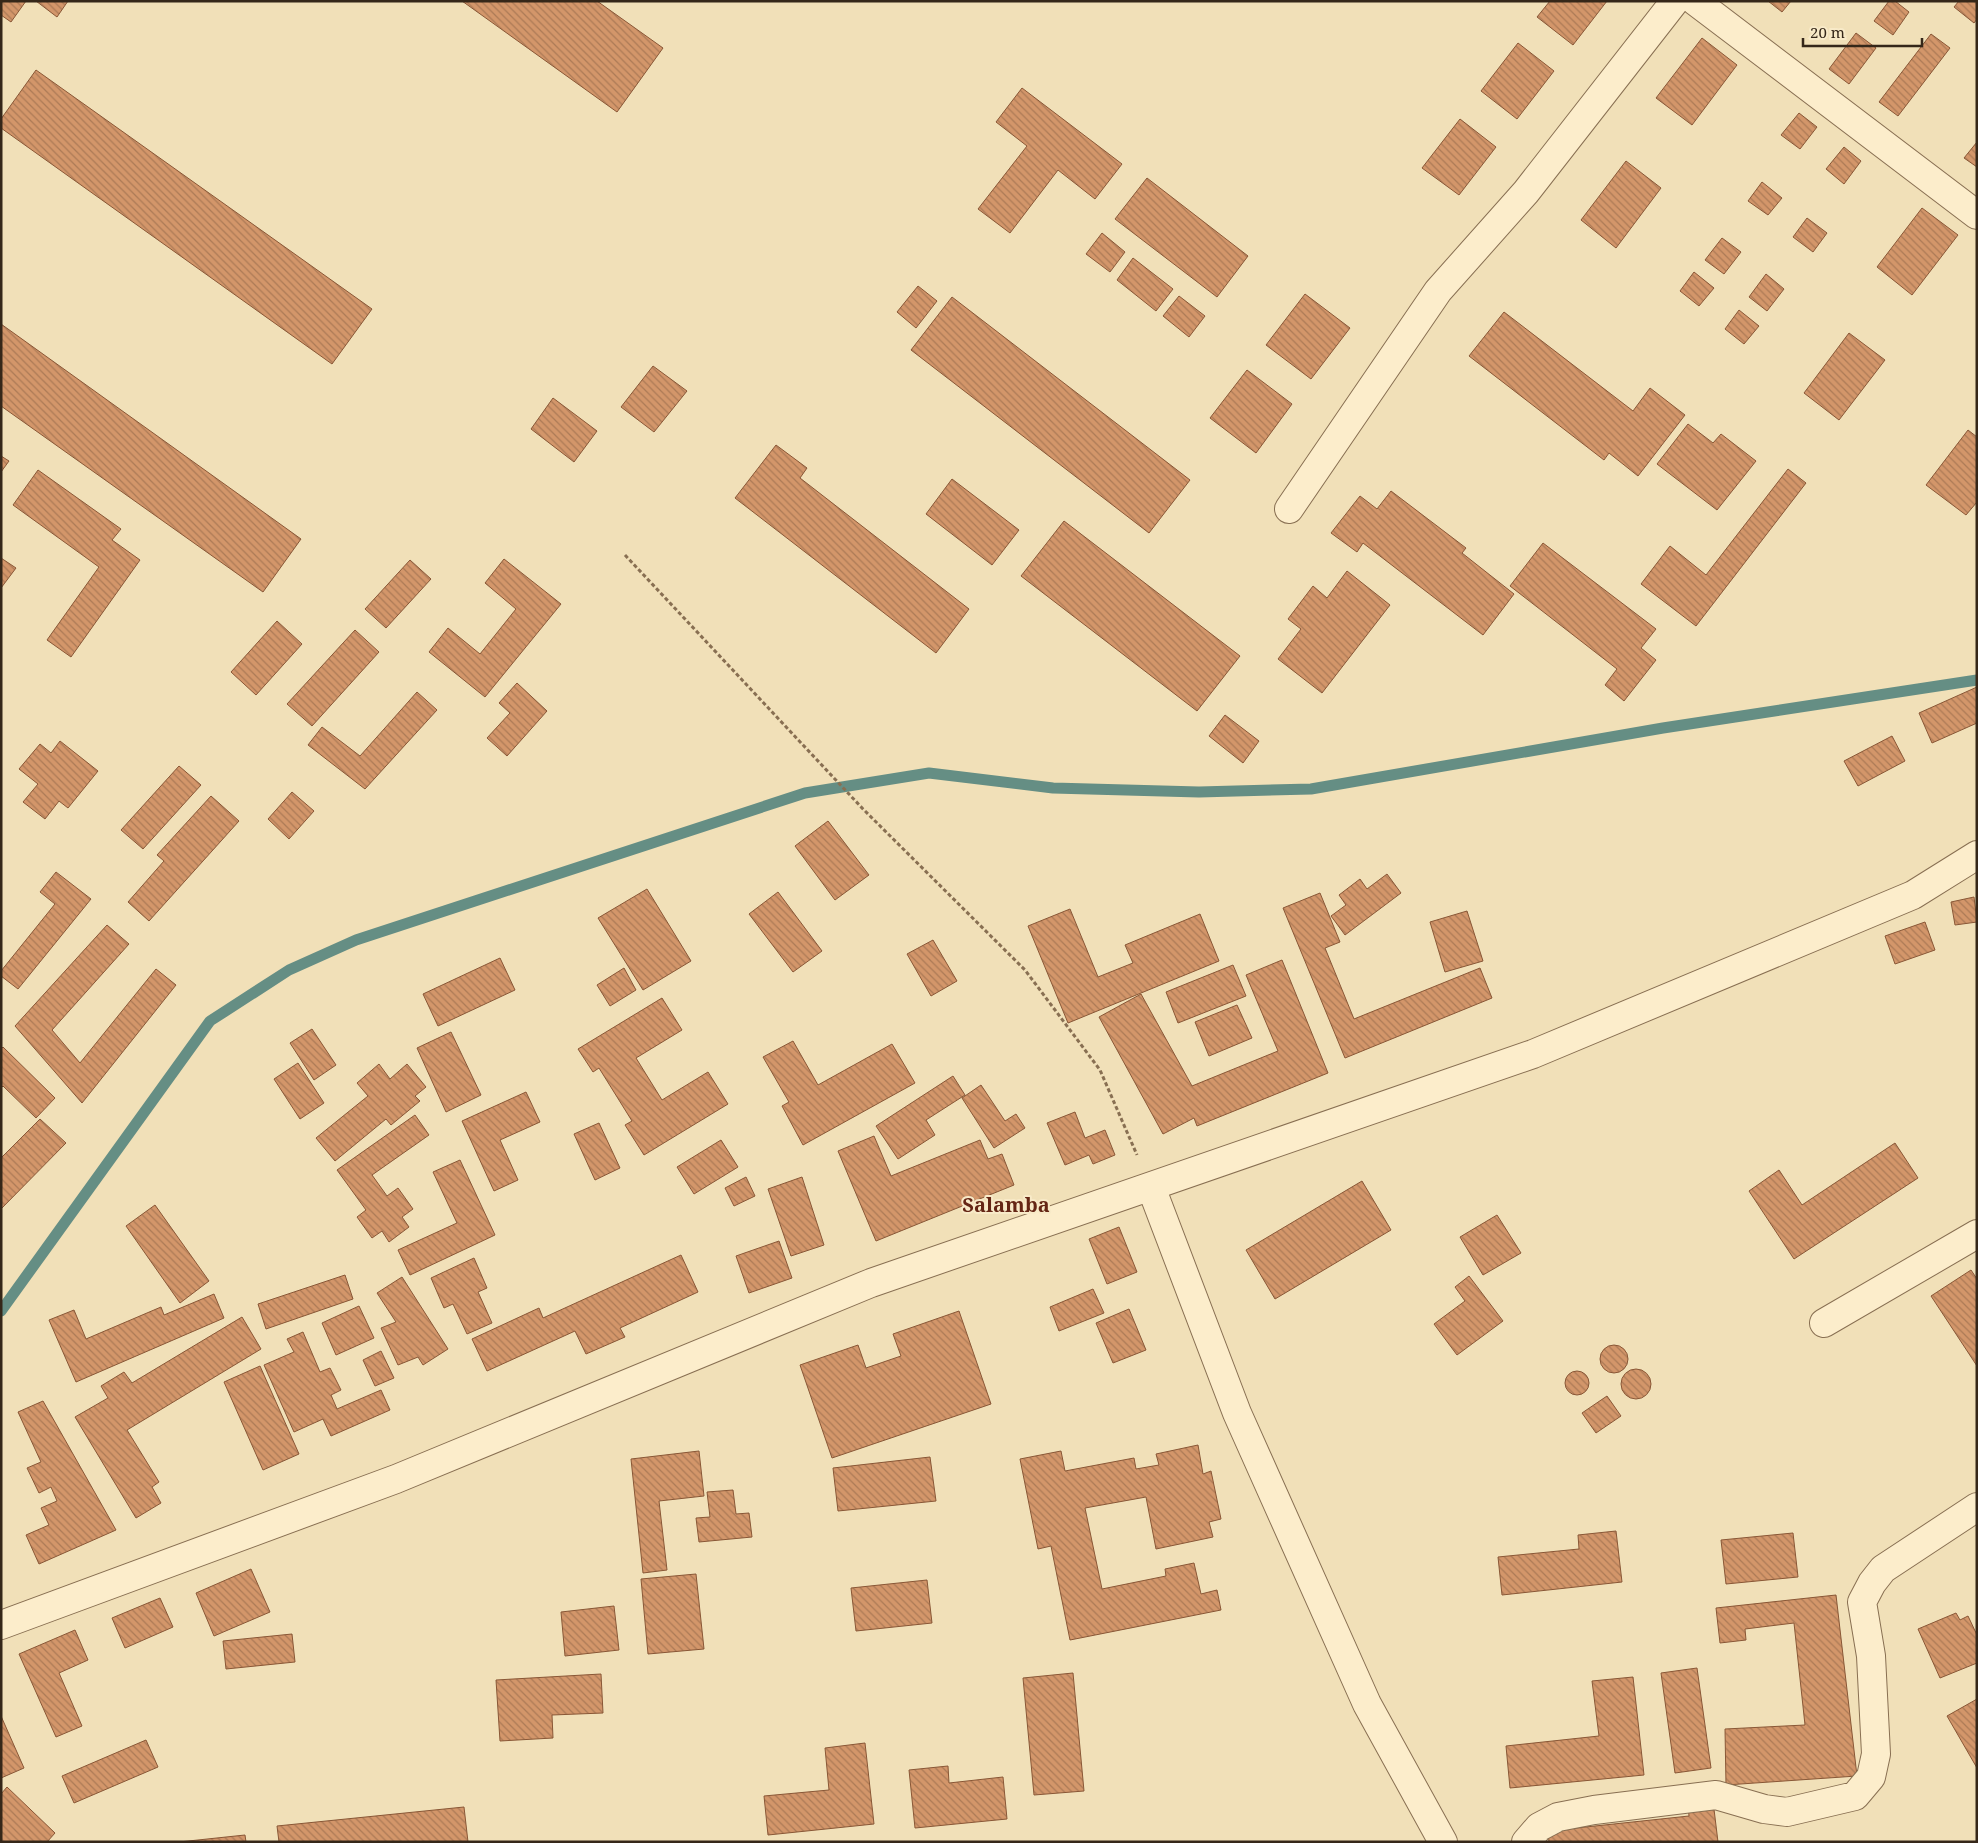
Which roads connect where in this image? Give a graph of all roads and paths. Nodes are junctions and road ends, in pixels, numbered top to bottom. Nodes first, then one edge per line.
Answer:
1 (1675, 1) edge
2 (1695, 1) edge
3 (1977, 214) edge
4 (1289, 509) dead end
5 (625, 555) dead end
6 (1977, 855) edge
7 (1151, 1187) junction
8 (1977, 1234) edge
9 (1824, 1324) dead end
10 (1977, 1507) edge
11 (1, 1625) edge
12 (1443, 1842) edge
13 (1526, 1842) edge

1 - 4 street
2 - 3 street
5 - 7 path
6 - 7 street
7 - 11 street
7 - 12 street
8 - 9 street
10 - 13 street

